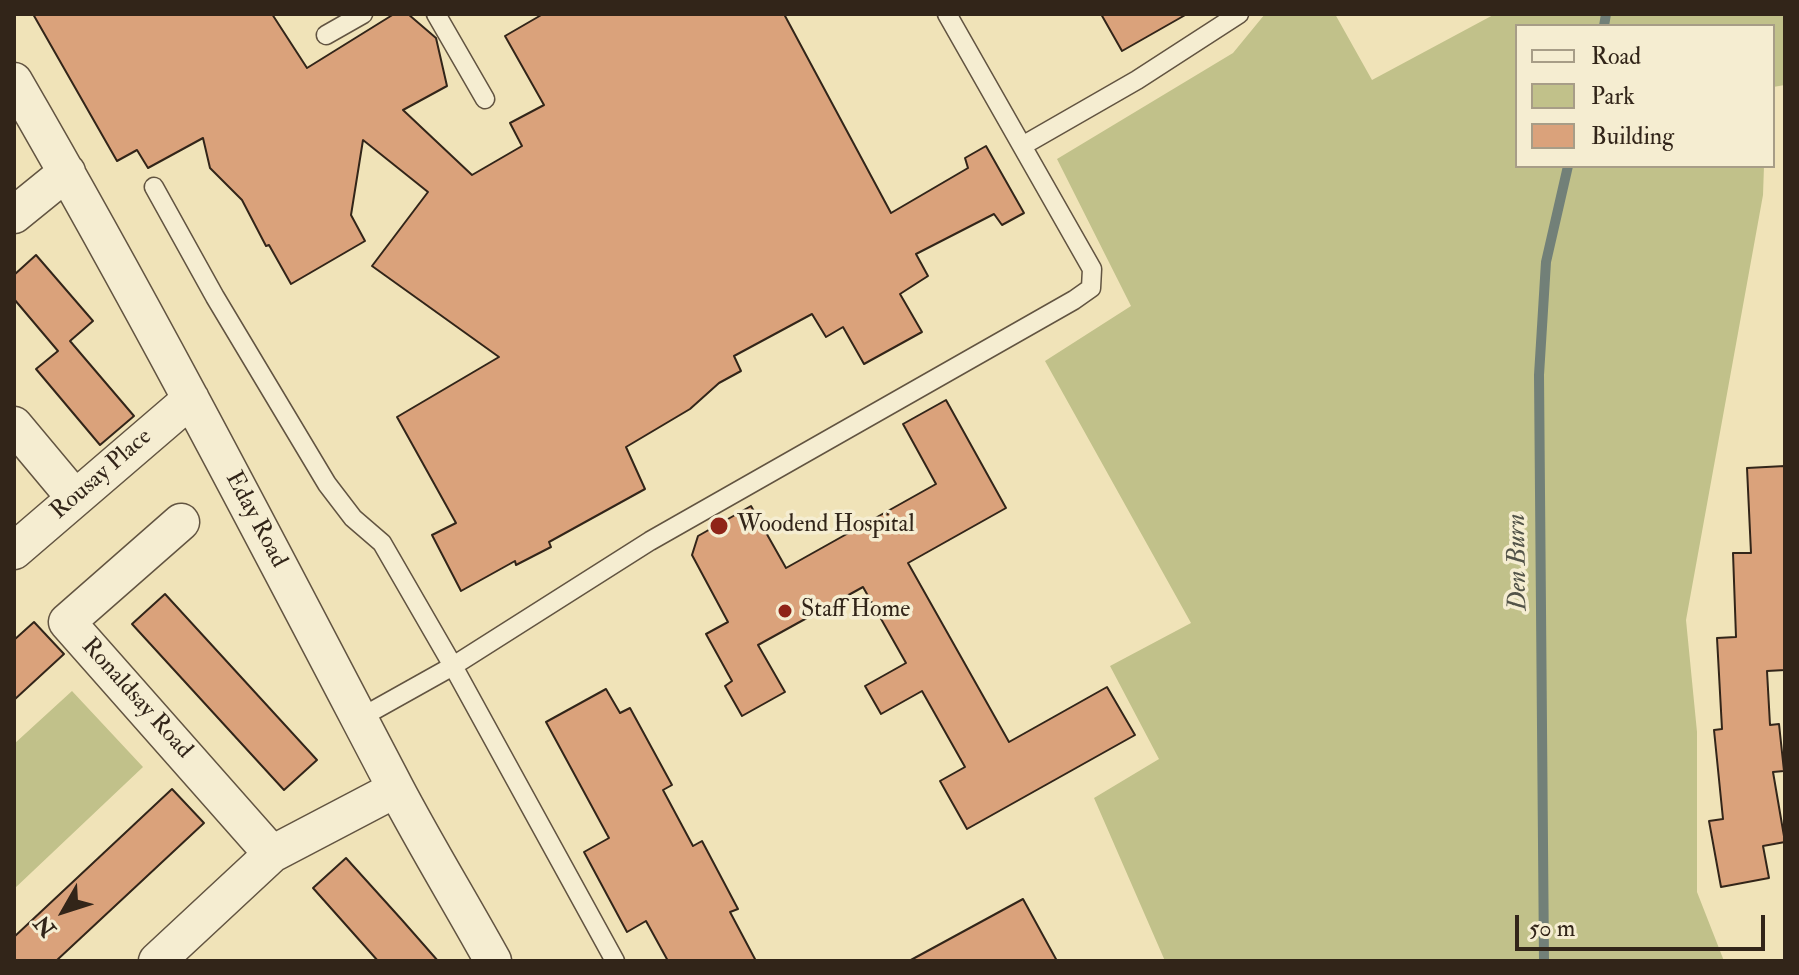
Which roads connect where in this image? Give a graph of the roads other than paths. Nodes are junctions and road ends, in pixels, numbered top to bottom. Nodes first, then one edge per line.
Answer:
1 (363, 14) edge
2 (436, 14) edge
3 (947, 14) edge
4 (1239, 14) edge
5 (326, 35) dead end
6 (14, 81) edge
7 (485, 99) dead end
8 (1022, 146) junction
9 (67, 172) junction
10 (154, 187) dead end
11 (14, 215) edge
12 (191, 399) junction
13 (14, 425) edge
14 (75, 498) junction
15 (181, 522) dead end
16 (14, 551) edge
17 (453, 666) junction
18 (360, 718) junction
19 (396, 789) junction
20 (272, 854) junction
21 (157, 961) edge
22 (493, 961) edge
23 (615, 961) edge

1 - 5 lane
2 - 7 lane
3 - 8 lane
4 - 8 lane
6 - 9 street, Eday Road
8 - 17 lane
9 - 11 street
9 - 12 street, Eday Road
10 - 17 lane
12 - 14 street, Rousay Place
12 - 18 street, Eday Road
13 - 14 street
14 - 16 street, Rousay Place
15 - 20 street, Ronaldsay Road
17 - 18 lane
17 - 23 lane
18 - 19 street, Eday Road
19 - 20 street
19 - 22 street, Eday Road
20 - 21 street

